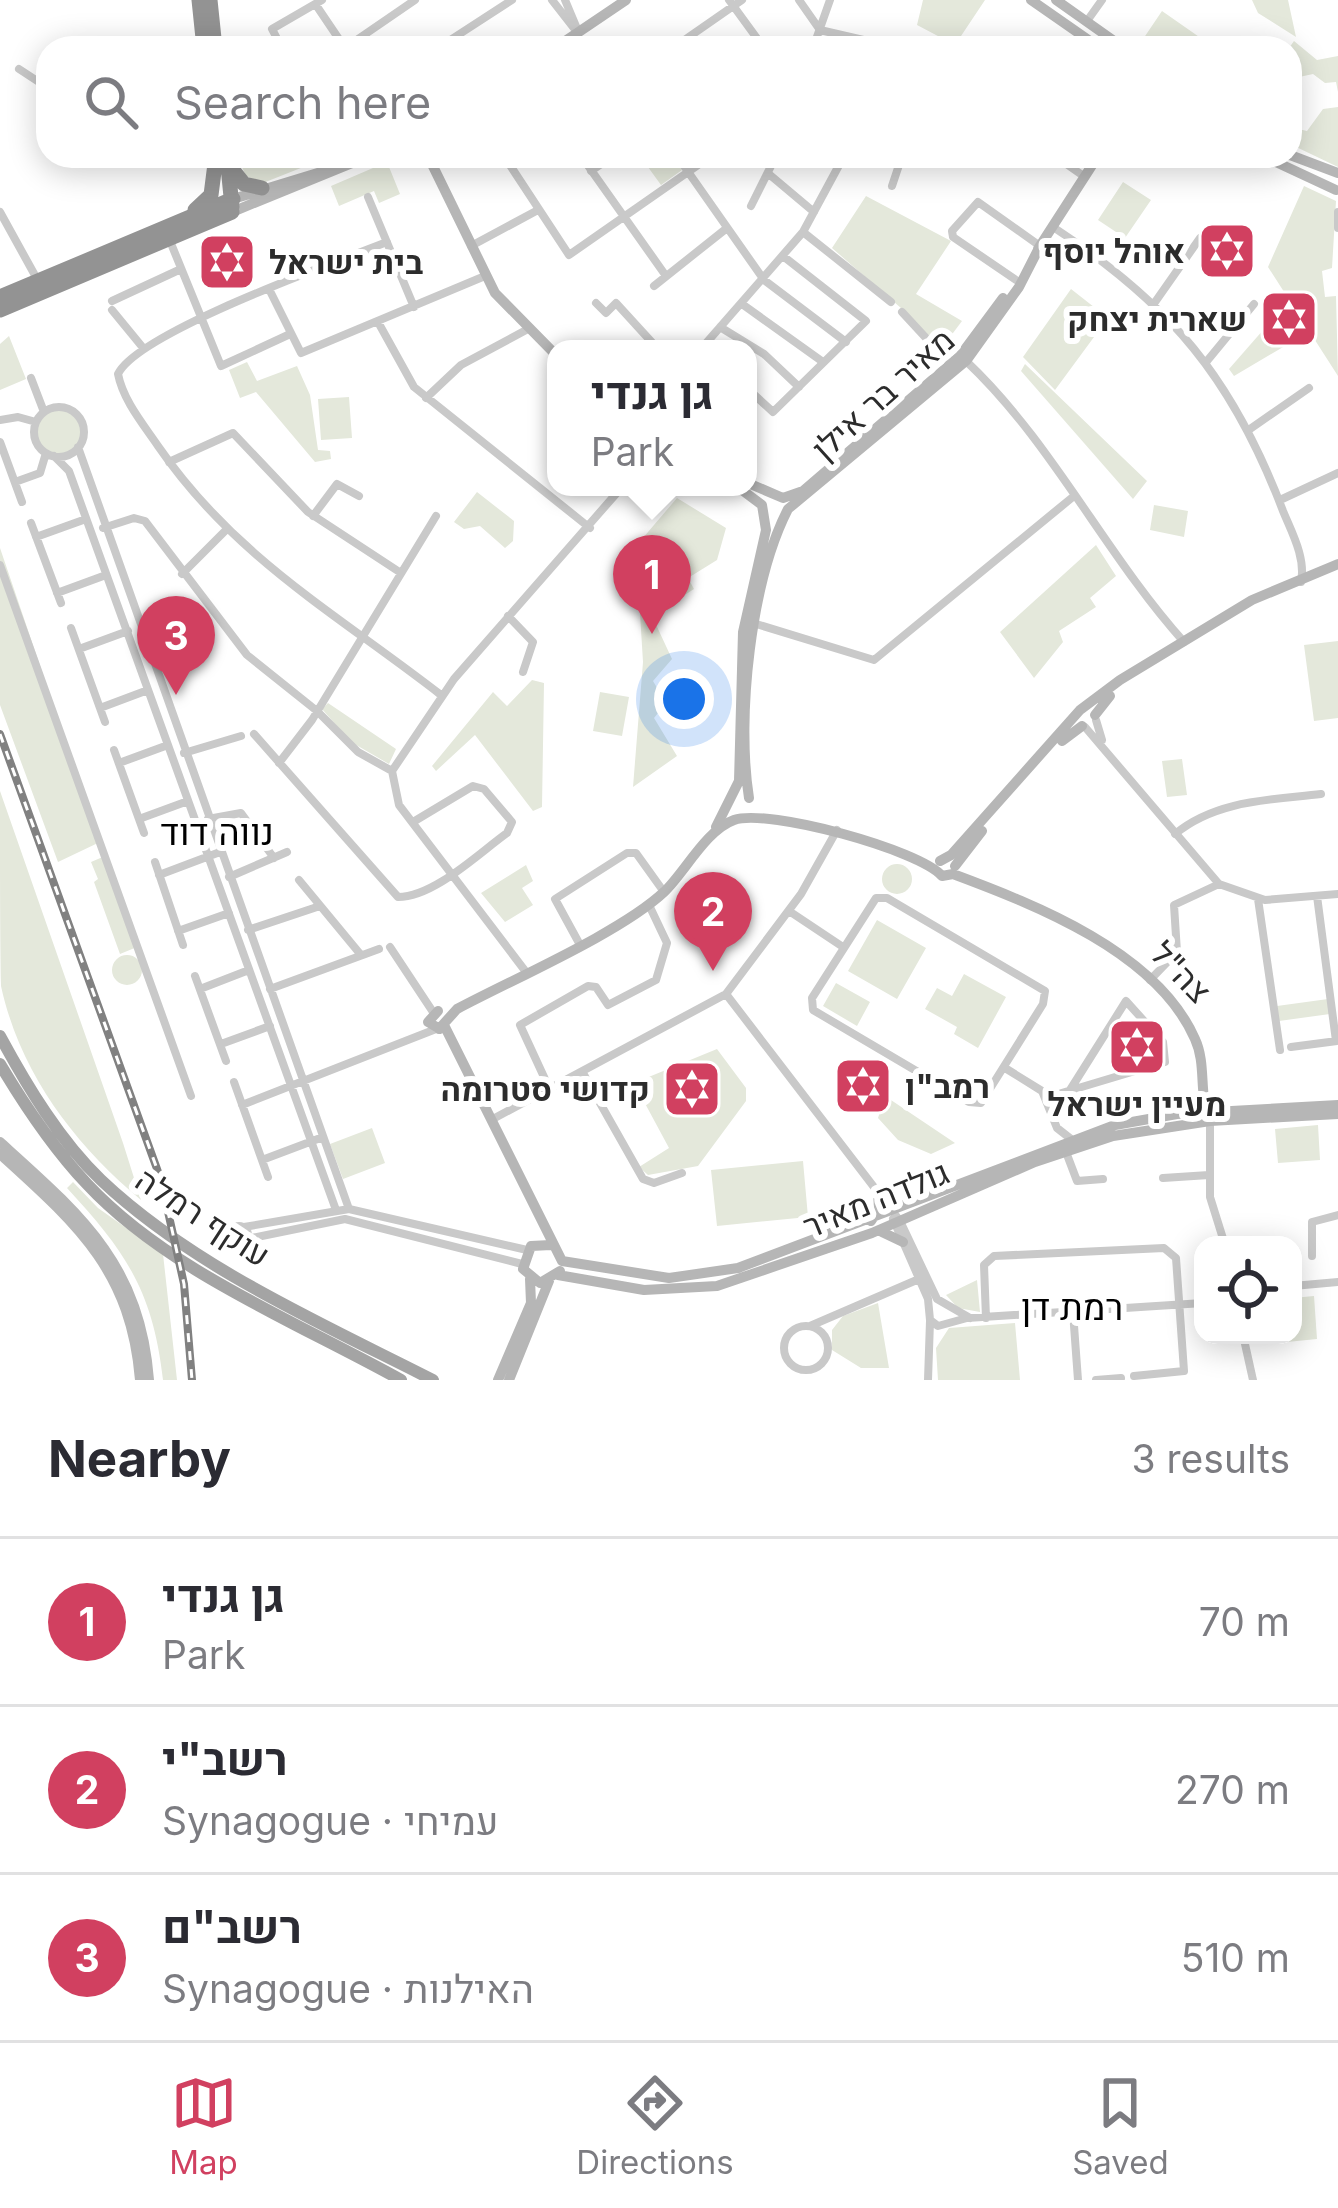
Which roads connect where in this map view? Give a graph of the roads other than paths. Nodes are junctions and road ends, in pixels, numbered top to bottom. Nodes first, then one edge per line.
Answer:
1 (199, 0) edge
2 (210, 0) edge
3 (415, 0) edge
4 (512, 0) edge
5 (552, 0) edge
6 (565, 0) edge
7 (626, 0) edge
8 (799, 0) edge
9 (830, 0) edge
10 (1031, 0) edge
11 (1056, 0) edge
12 (1102, 0) edge
13 (319, 2) edge
14 (735, 2) edge
15 (1087, 21) junction
16 (202, 27) junction
17 (820, 30) junction
18 (579, 33) junction
19 (199, 36) edge
20 (203, 36) edge
21 (214, 36) edge
22 (276, 36) edge
23 (338, 36) edge
24 (362, 36) edge
25 (456, 36) edge
26 (574, 36) edge
27 (689, 36) edge
28 (756, 36) edge
29 (818, 36) edge
30 (843, 36) edge
31 (1083, 36) edge
32 (1108, 36) edge
33 (20, 69) dead end
34 (36, 80) edge
35 (1302, 162) edge
36 (219, 168) edge
37 (224, 168) edge
38 (231, 168) edge
39 (336, 168) edge
40 (340, 168) edge
41 (433, 168) edge
42 (515, 168) edge
43 (589, 168) edge
44 (595, 168) edge
45 (685, 168) edge
46 (694, 168) edge
47 (772, 168) edge
48 (838, 168) edge
49 (898, 168) edge
50 (1072, 168) edge
51 (1091, 168) edge
52 (1295, 168) edge
53 (591, 171) junction
54 (688, 172) junction
55 (770, 175) junction
56 (1085, 177) junction
57 (1338, 184) edge
58 (892, 186) dead end
59 (262, 188) junction
60 (368, 197) dead end
61 (230, 204) junction
62 (751, 206) dead end
63 (538, 209) junction
64 (0, 212) edge
65 (814, 212) junction
66 (1338, 212) edge
67 (188, 216) junction
68 (624, 217) junction
69 (1053, 227) junction
70 (728, 228) junction
71 (1338, 228) edge
72 (803, 232) junction
73 (169, 237) junction
74 (1200, 238) dead end
75 (387, 242) junction
76 (1040, 246) junction
77 (469, 247) junction
78 (783, 256) junction
79 (181, 269) junction
80 (666, 276) junction
81 (485, 277) junction
82 (38, 280) junction
83 (764, 280) junction
84 (1016, 280) junction
85 (654, 286) dead end
86 (269, 289) junction
87 (0, 297) edge
88 (891, 302) dead end
89 (596, 303) dead end
90 (742, 304) junction
91 (1254, 304) dead end
92 (1153, 305) junction
93 (414, 307) junction
94 (0, 310) edge
95 (902, 312) dead end
96 (202, 320) junction
97 (378, 322) junction
98 (720, 327) junction
99 (528, 328) junction
100 (288, 335) junction
101 (650, 340) edge
102 (709, 340) edge
103 (741, 340) edge
104 (846, 342) junction
105 (547, 346) edge
106 (144, 349) junction
107 (757, 350) edge
108 (959, 360) junction
109 (1207, 361) junction
110 (823, 362) junction
111 (31, 378) dead end
112 (799, 387) junction
113 (1310, 388) dead end
114 (757, 397) edge
115 (426, 398) junction
116 (44, 412) junction
117 (0, 420) edge
118 (36, 422) junction
119 (1250, 429) junction
120 (0, 442) edge
121 (78, 447) junction
122 (50, 455) junction
123 (169, 462) junction
124 (1338, 473) edge
125 (15, 482) junction
126 (757, 492) edge
127 (547, 494) edge
128 (359, 496) dead end
129 (550, 496) edge
130 (615, 496) edge
131 (755, 496) edge
132 (1074, 496) junction
133 (1279, 500) junction
134 (22, 502) dead end
135 (775, 507) junction
136 (313, 516) junction
137 (436, 516) dead end
138 (86, 519) junction
139 (31, 523) dead end
140 (103, 528) junction
141 (590, 528) junction
142 (225, 531) junction
143 (36, 537) junction
144 (0, 565) edge
145 (1338, 567) edge
146 (401, 573) junction
147 (182, 574) junction
148 (106, 575) junction
149 (1302, 579) junction
150 (508, 616) junction
151 (753, 623) junction
152 (139, 627) junction
153 (71, 628) dead end
154 (127, 631) junction
155 (362, 634) junction
156 (1183, 642) junction
157 (79, 649) junction
158 (524, 672) dead end
159 (148, 691) junction
160 (441, 695) junction
161 (100, 708) junction
162 (317, 711) junction
163 (1087, 718) junction
164 (105, 722) dead end
165 (254, 734) dead end
166 (241, 736) dead end
167 (168, 745) junction
168 (114, 750) dead end
169 (184, 753) junction
170 (119, 763) junction
171 (279, 763) junction
172 (392, 771) junction
173 (1321, 794) dead end
174 (188, 800) junction
175 (732, 800) junction
176 (750, 800) junction
177 (139, 819) junction
178 (208, 819) junction
179 (742, 819) junction
180 (413, 822) junction
181 (837, 831) junction
182 (144, 832) dead end
183 (1175, 834) junction
184 (705, 845) junction
185 (220, 852) junction
186 (287, 852) dead end
187 (208, 856) junction
188 (274, 858) junction
189 (154, 862) dead end
190 (947, 866) junction
191 (453, 871) junction
192 (159, 875) junction
193 (229, 877) junction
194 (299, 880) dead end
195 (1219, 884) junction
196 (664, 892) junction
197 (1338, 894) edge
198 (1317, 896) junction
199 (1258, 899) junction
200 (649, 905) junction
201 (320, 906) junction
202 (789, 911) junction
203 (229, 913) junction
204 (248, 930) junction
205 (178, 931) junction
206 (579, 943) junction
207 (183, 945) dead end
208 (390, 947) dead end
209 (843, 947) junction
210 (379, 949) dead end
211 (362, 955) junction
212 (249, 970) junction
213 (526, 972) junction
214 (195, 976) dead end
215 (1152, 979) junction
216 (1334, 985) edge
217 (200, 989) junction
218 (270, 989) junction
219 (726, 994) junction
220 (439, 1022) junction
221 (270, 1026) junction
222 (0, 1036) edge
223 (1337, 1041) edge
224 (220, 1045) junction
225 (226, 1061) dead end
226 (0, 1064) edge
227 (1005, 1068) junction
228 (584, 1073) junction
229 (234, 1082) dead end
230 (304, 1084) junction
231 (292, 1088) junction
232 (550, 1090) junction
233 (1070, 1090) junction
234 (1204, 1090) junction
235 (191, 1096) dead end
236 (1045, 1097) junction
237 (242, 1105) junction
238 (1338, 1105) edge
239 (1183, 1113) junction
240 (1209, 1114) junction
241 (1338, 1114) edge
242 (491, 1120) junction
243 (1057, 1128) junction
244 (323, 1137) junction
245 (0, 1142) edge
246 (312, 1142) junction
247 (1068, 1145) junction
248 (1050, 1147) junction
249 (0, 1154) edge
250 (262, 1160) junction
251 (682, 1173) dead end
252 (1209, 1175) junction
253 (268, 1177) dead end
254 (1163, 1178) dead end
255 (1103, 1179) dead end
256 (878, 1192) junction
257 (349, 1209) junction
258 (336, 1210) junction
259 (535, 1214) junction
260 (1338, 1215) edge
261 (899, 1218) junction
262 (872, 1227) junction
263 (244, 1228) junction
264 (1223, 1236) edge
265 (247, 1239) junction
266 (906, 1240) junction
267 (553, 1246) junction
268 (531, 1247) junction
269 (1312, 1256) dead end
270 (562, 1262) junction
271 (522, 1264) junction
272 (554, 1278) junction
273 (530, 1279) junction
274 (919, 1279) junction
275 (1338, 1282) edge
276 (1302, 1285) edge
277 (1194, 1304) edge
278 (946, 1306) junction
279 (1180, 1306) junction
280 (1073, 1312) junction
281 (837, 1314) junction
282 (930, 1315) junction
283 (970, 1318) junction
284 (986, 1318) junction
285 (947, 1324) junction
286 (810, 1327) junction
287 (932, 1339) junction
288 (826, 1342) junction
289 (1245, 1344) edge
290 (811, 1369) junction
291 (1134, 1376) dead end
292 (1121, 1378) edge
293 (140, 1380) edge
294 (149, 1380) edge
295 (401, 1380) edge
296 (433, 1380) edge
297 (498, 1380) edge
298 (509, 1380) edge
299 (815, 1380) edge
300 (928, 1380) edge
301 (1078, 1380) edge
302 (1096, 1380) edge
303 (1252, 1380) edge

1 - 16 highway
2 - 21 highway
3 - 24 street
4 - 25 street
5 - 18 street
6 - 18 street
7 - 18 street
8 - 17 street
9 - 17 street
10 - 31 street
11 - 15 street
12 - 15 street
13 - 22 street
13 - 23 street
14 - 27 street
14 - 28 street
15 - 32 street
16 - 19 highway
16 - 20 highway
17 - 29 street
17 - 30 street
18 - 26 street
33 - 34 street
35 - 57 street
36 - 67 highway
37 - 61 highway
38 - 59 highway
39 - 59 street
40 - 61 street
41 - 77 street
42 - 63 street
43 - 53 street
44 - 53 street
45 - 54 street
46 - 54 street
47 - 55 street
48 - 65 street
49 - 58 street
50 - 56 street
51 - 56 street, מאיר בר אילן
52 - 57 street
53 - 68 street
54 - 68 street
54 - 70 street
55 - 62 street
55 - 65 street
56 - 69 street, מאיר בר אילן
59 - 61 street
60 - 75 street
61 - 67 highway
61 - 73 highway
63 - 68 street
63 - 77 street
64 - 82 street
65 - 72 street
66 - 71 street
67 - 82 highway
68 - 80 street
69 - 76 street, מאיר בר אילן
69 - 92 street
70 - 80 street
70 - 83 street
72 - 78 street
72 - 88 street
73 - 79 street
73 - 94 highway
74 - 92 street
75 - 86 street
75 - 93 street
76 - 84 street, מאיר בר אילן
76 - 84 street
76 - 108 street, מאיר בר אילן
77 - 81 street
78 - 83 street
78 - 104 street
79 - 96 street
79 - 106 street
80 - 85 street
81 - 93 street
81 - 99 street
82 - 87 highway
83 - 90 street
83 - 104 street
84 - 108 street, מאיר בר אילן
86 - 96 street
86 - 100 street
89 - 101 street
90 - 98 street
90 - 110 street
91 - 109 street
92 - 109 street
93 - 97 street
95 - 108 street
96 - 100 street
96 - 106 street
97 - 100 street
97 - 115 street
98 - 102 street
98 - 103 street
99 - 105 street
99 - 115 street
104 - 110 street
106 - 123 street
107 - 112 street
108 - 132 street
108 - 135 street, מאיר בר אילן
109 - 119 street
110 - 112 street
111 - 116 street
112 - 114 street
113 - 119 street
115 - 127 street
116 - 118 street
116 - 121 street
117 - 118 street
118 - 122 street
119 - 133 street
120 - 125 street
121 - 122 street
121 - 140 street
122 - 125 street
122 - 138 street
123 - 136 street
123 - 142 street
124 - 133 street
125 - 134 street
126 - 135 street
128 - 136 street
129 - 141 street
130 - 141 street
131 - 135 street
132 - 151 street
132 - 156 street
133 - 149 street
135 - 151 street
135 - 175 street
136 - 146 street
137 - 146 street
138 - 143 street
138 - 148 street
139 - 143 street
140 - 147 street
140 - 152 street
141 - 150 street
142 - 147 street
142 - 155 street
143 - 148 street
144 - 235 street
145 - 149 street
146 - 155 street
147 - 162 street
148 - 154 street
149 - 156 street
150 - 158 street
150 - 160 street
151 - 176 street
152 - 154 street
152 - 169 street
153 - 157 street
154 - 157 street
154 - 159 street
155 - 160 street
155 - 162 street
156 - 163 street
157 - 161 street
159 - 161 street
159 - 167 street
160 - 172 street
161 - 164 street
162 - 171 street
162 - 172 street
163 - 183 street
163 - 190 street
165 - 171 street
166 - 169 street
167 - 170 street
167 - 174 street
168 - 170 street
169 - 178 street
170 - 177 street
171 - 191 street
172 - 180 street
173 - 183 street
174 - 177 street
174 - 187 street
175 - 176 street, צה"ל
175 - 179 street
175 - 184 street
176 - 179 street
176 - 181 street, צה"ל
177 - 182 street
178 - 185 street
178 - 188 street
179 - 181 street, צה"ל
179 - 184 street
180 - 191 street
180 - 191 street
181 - 190 street, צה"ל
181 - 202 street
183 - 195 street
184 - 196 street
185 - 187 street
185 - 193 street
186 - 188 street
187 - 192 street
187 - 203 street
188 - 193 street
189 - 192 street
190 - 215 street, צה"ל
191 - 213 street
192 - 205 street
193 - 204 street
194 - 201 street
195 - 199 street
195 - 215 street
196 - 200 street
196 - 206 street
197 - 198 street
198 - 199 street
198 - 216 street
199 - 223 street
200 - 206 street
200 - 232 street
201 - 204 street
201 - 211 street
202 - 209 street
202 - 219 street
203 - 205 street
203 - 212 street
204 - 218 street
205 - 207 street
206 - 213 street
208 - 220 street
209 - 227 street
209 - 227 street
210 - 211 street
211 - 218 street
212 - 217 street
212 - 221 street
213 - 220 street
214 - 217 street
215 - 234 street, צה"ל
215 - 240 street, צה"ל
216 - 223 street
217 - 224 street
218 - 230 street
219 - 228 street
219 - 256 street
220 - 230 street
220 - 242 street
221 - 224 street
221 - 231 street
222 - 296 main road, עוקף רמלה
224 - 225 street
226 - 295 main road, עוקף רמלה
227 - 236 street
228 - 232 street
228 - 251 street
229 - 237 street
230 - 231 street
230 - 244 street
231 - 237 street
231 - 246 street
232 - 242 street
233 - 233 street
233 - 236 street
234 - 239 street
234 - 240 street, צה"ל
236 - 243 street
237 - 250 street
238 - 240 street
239 - 240 street, גולדה מאיר
239 - 247 street, גולדה מאיר
240 - 241 street
240 - 247 street, גולדה מאיר
240 - 252 street
242 - 259 street
243 - 247 street
243 - 248 street
244 - 246 street
244 - 257 street
245 - 294 street
246 - 250 street
246 - 258 street
247 - 248 street, גולדה מאיר
247 - 255 street
247 - 261 street, גולדה מאיר
248 - 261 street, גולדה מאיר
249 - 293 street
250 - 253 street
252 - 254 street
252 - 264 street
256 - 261 street
256 - 262 street
257 - 258 street
257 - 268 street
258 - 263 street
259 - 267 street
259 - 268 street
260 - 269 street
261 - 262 street, גולדה מאיר
261 - 266 street
261 - 266 street
262 - 266 street
262 - 270 street, גולדה מאיר
262 - 272 street, גולדה מאיר
263 - 265 street
263 - 265 street
265 - 271 street
266 - 274 street
266 - 278 street
267 - 268 street
267 - 270 street
268 - 271 street
270 - 272 street
271 - 273 street
272 - 273 street
272 - 298 street
273 - 297 street
274 - 281 street
274 - 282 street
275 - 276 street
277 - 279 street
278 - 282 street
278 - 283 street
278 - 285 street
279 - 280 street
279 - 284 street
279 - 291 street
280 - 284 street
280 - 301 street
281 - 286 street
281 - 288 street
282 - 285 street
282 - 287 street
283 - 284 street
283 - 285 street
285 - 287 street
286 - 288 street
286 - 290 street
287 - 300 street
288 - 290 street
289 - 303 street
290 - 299 street
292 - 302 street

